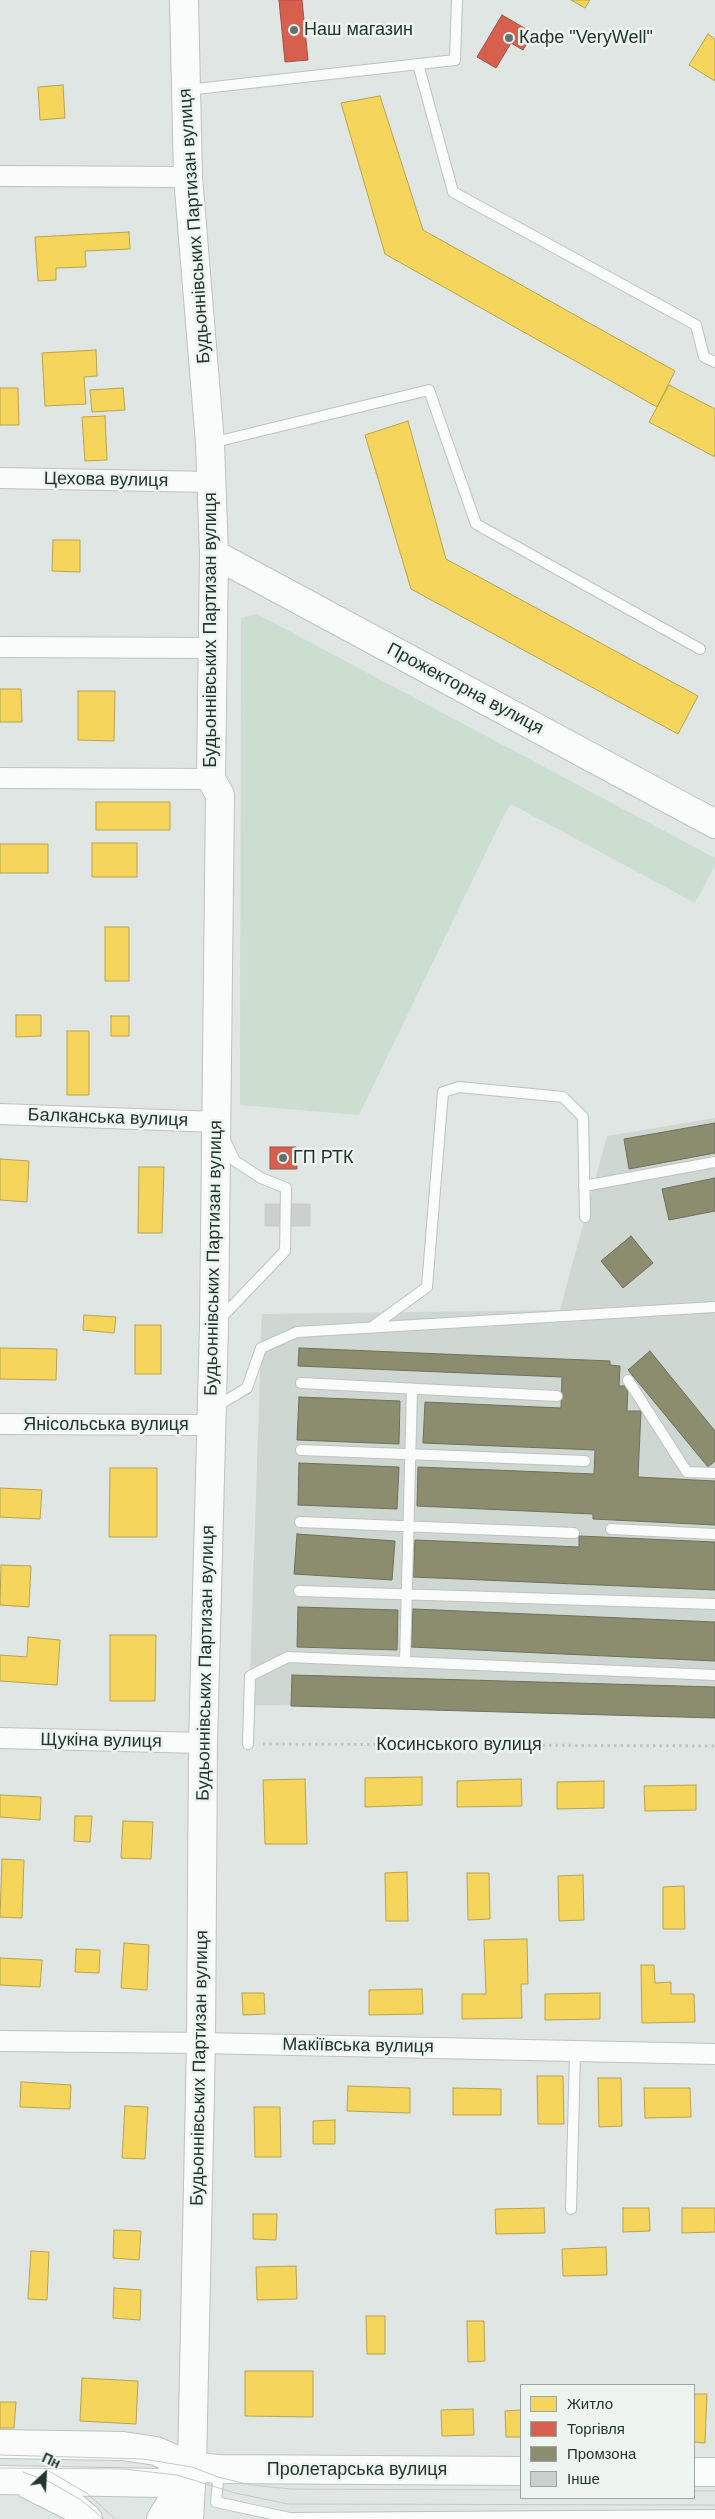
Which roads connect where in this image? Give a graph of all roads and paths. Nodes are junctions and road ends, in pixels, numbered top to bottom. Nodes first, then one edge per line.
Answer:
1 (184, 0) edge
2 (457, 0) edge
3 (418, 64) junction
4 (186, 90) junction
5 (0, 176) edge
6 (188, 177) junction
7 (715, 362) edge
8 (210, 444) junction
9 (0, 478) edge
10 (212, 482) junction
11 (214, 554) junction
12 (0, 647) edge
13 (213, 648) junction
14 (700, 649) dead end
15 (0, 778) edge
16 (211, 779) junction
17 (715, 824) edge
18 (0, 1114) edge
19 (217, 1122) junction
20 (715, 1162) edge
21 (584, 1186) junction
22 (585, 1217) dead end
23 (715, 1307) edge
24 (214, 1325) junction
25 (372, 1327) junction
26 (628, 1380) dead end
27 (301, 1383) dead end
28 (412, 1389) junction
29 (557, 1396) dead end
30 (212, 1417) junction
31 (0, 1424) edge
32 (301, 1450) dead end
33 (411, 1454) junction
34 (585, 1461) dead end
35 (715, 1473) edge
36 (300, 1522) dead end
37 (409, 1526) junction
38 (611, 1528) dead end
39 (574, 1533) dead end
40 (715, 1534) edge
41 (299, 1591) dead end
42 (407, 1594) junction
43 (715, 1604) edge
44 (405, 1662) junction
45 (715, 1675) edge
46 (0, 1738) edge
47 (203, 1744) junction
48 (248, 1744) joint
49 (715, 1746) edge
50 (0, 2041) edge
51 (201, 2042) junction
52 (575, 2052) junction
53 (715, 2054) edge
54 (571, 2208) dead end
55 (0, 2444) edge
56 (192, 2467) junction
57 (220, 2469) junction
58 (520, 2471) edge
59 (695, 2472) edge
60 (715, 2472) edge
61 (10, 2480) edge
62 (715, 2515) edge
63 (88, 2519) edge
64 (161, 2519) edge
65 (189, 2519) edge

1 - 4 main road, Будьоннівських Партизан вулиця
2 - 3 lane
3 - 4 lane
3 - 7 lane
4 - 6 main road, Будьоннівських Партизан вулиця
5 - 6 street
6 - 8 main road, Будьоннівських Партизан вулиця
8 - 10 main road, Будьоннівських Партизан вулиця
8 - 14 lane
9 - 10 street, Цехова вулиця
10 - 11 main road, Будьоннівських Партизан вулиця
11 - 13 main road, Будьоннівських Партизан вулиця
11 - 17 main road, Прожекторна вулиця
12 - 13 street
13 - 16 main road, Будьоннівських Партизан вулиця
15 - 16 street
16 - 19 main road, Будьоннівських Партизан вулиця
18 - 19 street, Балканська вулиця
19 - 24 main road, Будьоннівських Партизан вулиця
19 - 24 lane
20 - 21 lane
21 - 22 lane
21 - 25 lane
23 - 25 lane
24 - 30 main road, Будьоннівських Партизан вулиця
25 - 30 lane
26 - 35 lane
27 - 28 lane
28 - 29 lane
28 - 33 lane
30 - 31 street, Янісольська вулиця
30 - 47 main road, Будьоннівських Партизан вулиця
32 - 33 lane
33 - 34 lane
33 - 37 lane
36 - 37 lane
37 - 39 lane
37 - 42 lane
38 - 40 lane
41 - 42 lane
42 - 43 lane
42 - 44 lane
44 - 45 lane
44 - 48 lane
46 - 47 street, Щукіна вулиця
47 - 51 main road, Будьоннівських Партизан вулиця
48 - 49 path, Косинського вулиця
50 - 51 street, Макіївська вулиця
51 - 52 street, Макіївська вулиця
51 - 56 main road, Будьоннівських Партизан вулиця
52 - 53 street, Макіївська вулиця
52 - 54 lane
55 - 56 main road, Пролетарська вулиця
56 - 57 main road, Пролетарська вулиця
56 - 61 main road
56 - 64 main road
56 - 65 main road, Будьоннівських Партизан вулиця
57 - 58 main road, Пролетарська вулиця
57 - 62 lane
59 - 60 main road
61 - 63 main road

